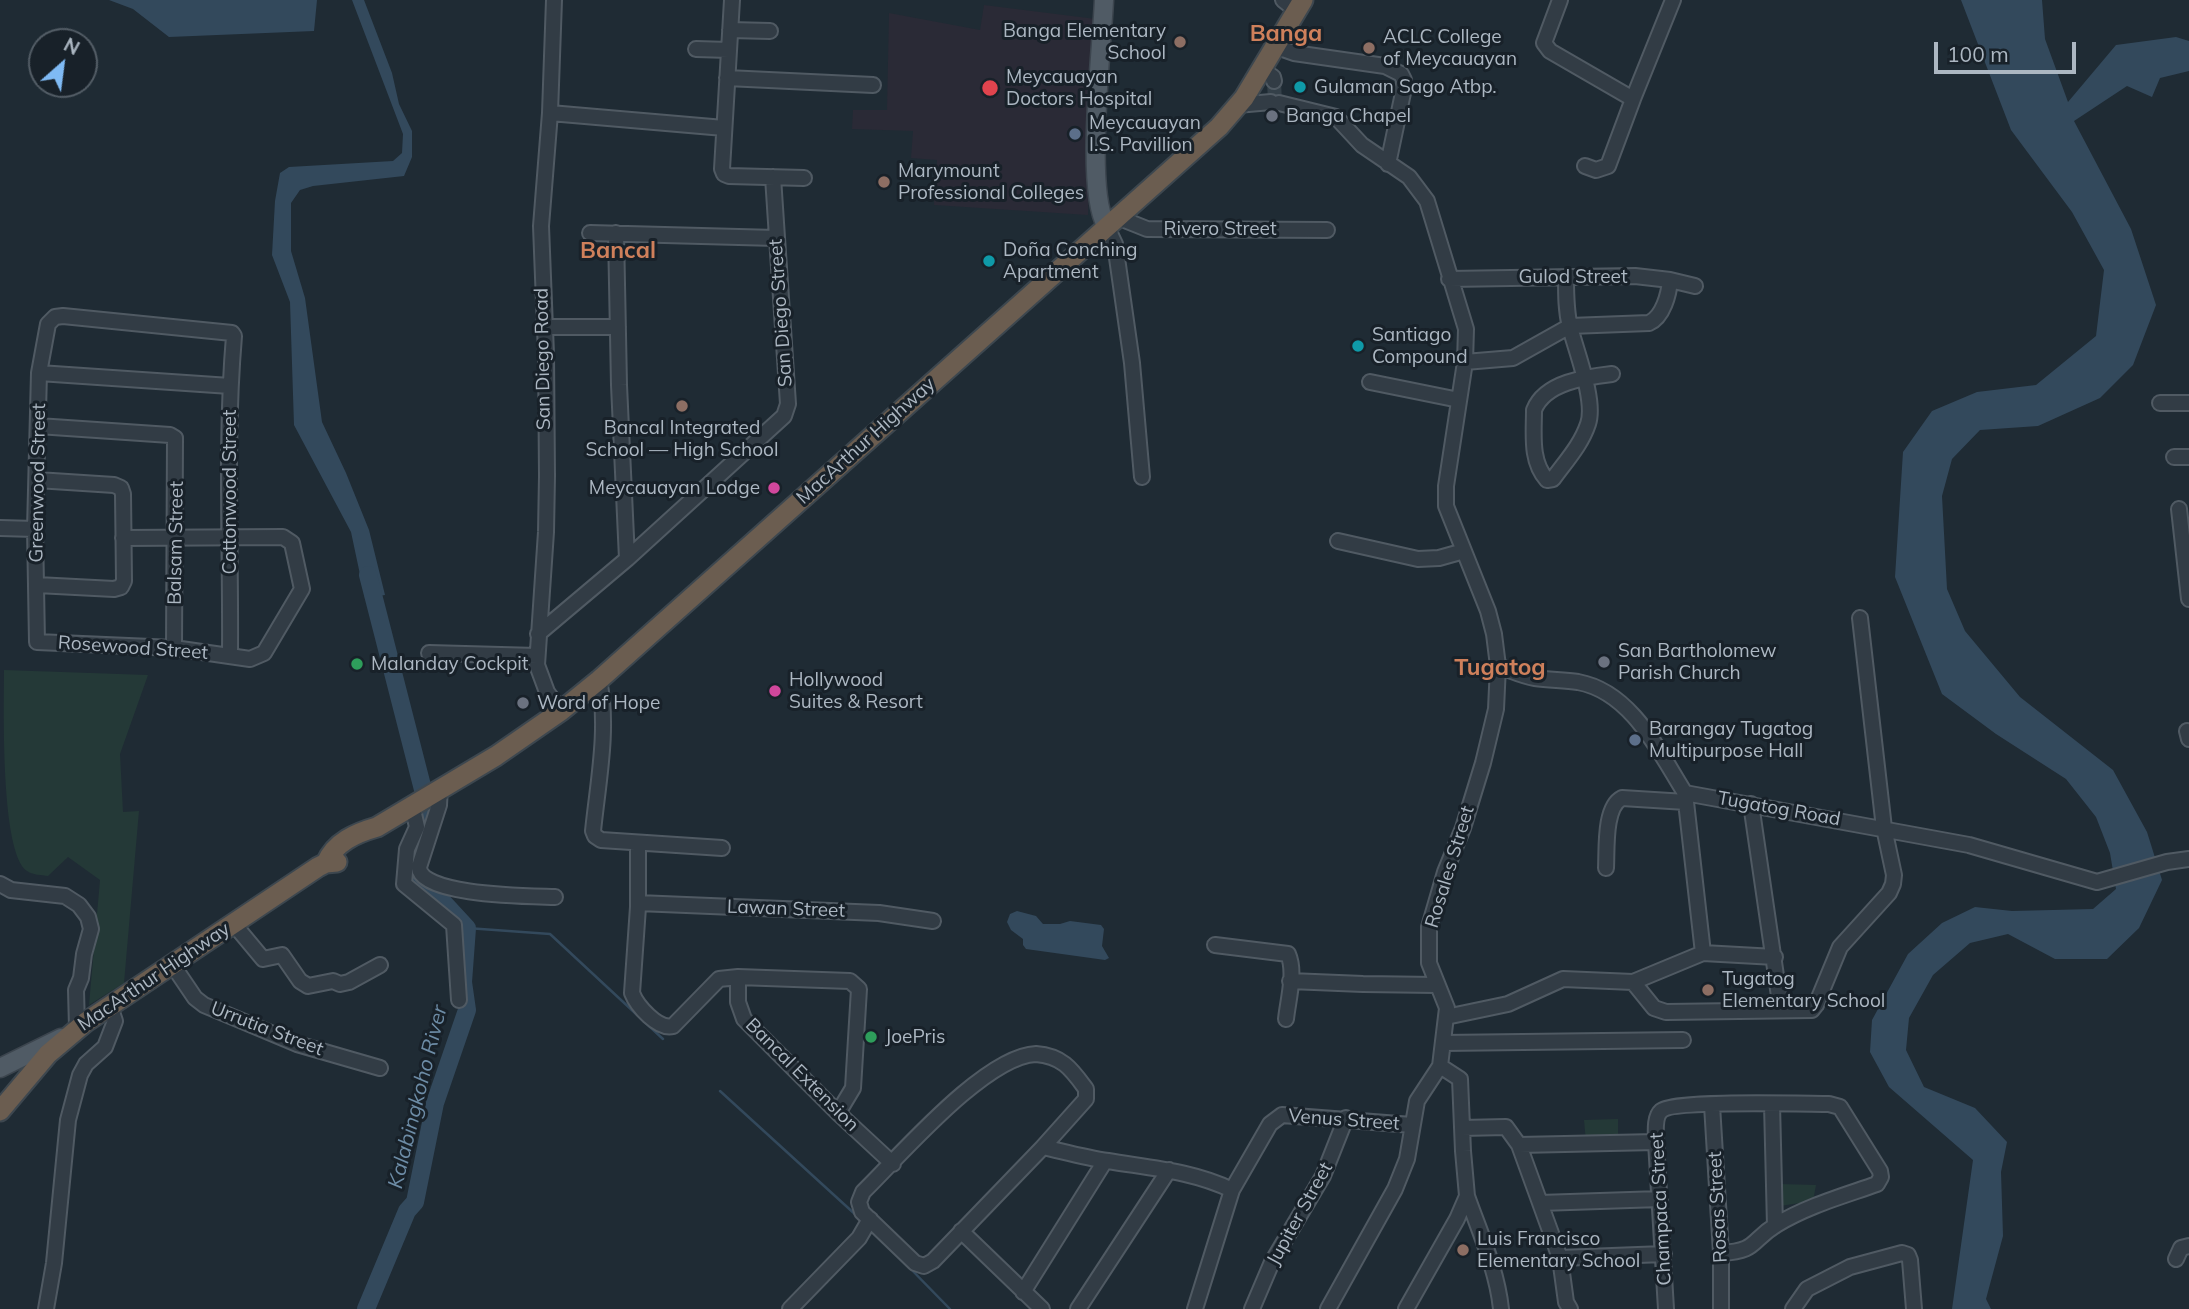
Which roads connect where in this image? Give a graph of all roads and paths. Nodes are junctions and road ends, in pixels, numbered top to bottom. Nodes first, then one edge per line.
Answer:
1 (554, 0) edge
2 (732, 0) edge
3 (1104, 0) edge
4 (1560, 0) edge
5 (1673, 0) edge
6 (1295, 4) edge
7 (730, 30) junction
8 (770, 31) dead end
9 (1277, 47) junction
10 (696, 49) dead end
11 (729, 50) junction
12 (727, 78) junction
13 (873, 85) dead end
14 (1633, 99) junction
15 (1237, 105) junction
16 (550, 113) junction
17 (724, 128) junction
18 (1388, 164) junction
19 (1585, 166) dead end
20 (773, 177) junction
21 (804, 178) dead end
22 (1111, 221) junction
23 (1327, 230) dead end
24 (590, 233) dead end
25 (616, 233) junction
26 (776, 238) junction
27 (1566, 278) junction
28 (1449, 279) junction
29 (1670, 280) junction
30 (1695, 286) dead end
31 (1570, 326) junction
32 (544, 327) junction
33 (618, 327) junction
34 (228, 331) joint
35 (1465, 362) junction
36 (39, 373) junction
37 (1612, 374) dead end
38 (1584, 377) junction
39 (1370, 382) dead end
40 (230, 386) junction
41 (1459, 400) junction
42 (2160, 403) dead end
43 (2189, 403) edge
44 (38, 426) junction
45 (2174, 457) dead end
46 (2189, 457) edge
47 (1142, 477) dead end
48 (37, 480) junction
49 (2179, 509) dead end
50 (0, 528) edge
51 (35, 529) junction
52 (176, 537) junction
53 (231, 537) junction
54 (123, 538) junction
55 (1338, 541) dead end
56 (2186, 543) edge
57 (1464, 551) junction
58 (628, 559) junction
59 (37, 585) junction
60 (2189, 598) edge
61 (1860, 618) dead end
62 (538, 634) junction
63 (37, 642) joint
64 (174, 648) junction
65 (429, 653) dead end
66 (230, 655) junction
67 (537, 656) junction
68 (1498, 666) junction
69 (599, 680) junction
70 (561, 711) junction
71 (426, 797) junction
72 (1686, 798) junction
73 (1751, 804) junction
74 (1884, 828) junction
75 (639, 844) junction
76 (722, 848) dead end
77 (2189, 859) edge
78 (1606, 868) dead end
79 (0, 884) edge
80 (555, 897) dead end
81 (638, 903) junction
82 (933, 921) dead end
83 (233, 923) junction
84 (1215, 945) dead end
85 (1703, 953) junction
86 (1774, 957) junction
87 (172, 964) junction
88 (380, 965) dead end
89 (738, 977) junction
90 (1290, 981) junction
91 (1633, 982) junction
92 (1436, 985) junction
93 (458, 1000) dead end
94 (110, 1006) junction
95 (1781, 1010) junction
96 (1446, 1017) junction
97 (1286, 1019) dead end
98 (79, 1027) junction
99 (1682, 1040) dead end
100 (1443, 1043) junction
101 (5, 1066) edge
102 (1440, 1066) junction
103 (380, 1068) dead end
104 (32, 1071) junction
105 (1772, 1104) junction
106 (1712, 1105) junction
107 (0, 1111) edge
108 (838, 1113) junction
109 (1346, 1118) junction
110 (1412, 1125) junction
111 (1462, 1128) junction
112 (1656, 1142) junction
113 (1519, 1145) junction
114 (1043, 1147) junction
115 (1105, 1161) junction
116 (892, 1164) junction
117 (1169, 1170) junction
118 (1232, 1190) junction
119 (1467, 1196) junction
120 (1660, 1199) junction
121 (1540, 1203) junction
122 (870, 1219) junction
123 (1775, 1226) junction
124 (961, 1231) junction
125 (2189, 1246) edge
126 (1664, 1254) junction
127 (1721, 1254) junction
128 (1560, 1258) junction
129 (2176, 1259) dead end
130 (1023, 1292) junction
131 (46, 1309) edge
132 (790, 1309) edge
133 (1042, 1309) edge
134 (1078, 1309) edge
135 (1195, 1309) edge
136 (1252, 1309) edge
137 (1328, 1309) edge
138 (1406, 1309) edge
139 (1501, 1309) edge
140 (1570, 1309) edge
141 (1666, 1309) edge
142 (1721, 1309) edge
143 (1793, 1309) edge
144 (1914, 1309) edge

1 - 16 street, San Diego Road
2 - 7 street
3 - 22 main road
4 - 14 street
5 - 14 street
6 - 9 highway, MacArthur Highway
7 - 8 street
7 - 11 street
9 - 15 highway, MacArthur Highway
9 - 18 street
10 - 11 street
11 - 12 street
12 - 13 street
12 - 17 street
14 - 19 street
15 - 18 street, Rosales Street
15 - 22 highway, MacArthur Highway
16 - 17 street
16 - 32 street, San Diego Road
17 - 20 street
18 - 28 street, Rosales Street
20 - 21 street
20 - 26 street, San Diego Street
22 - 23 street, Rivero Street
22 - 47 street
22 - 69 highway, MacArthur Highway
24 - 25 street
25 - 26 street
25 - 33 street
26 - 58 street, San Diego Street
27 - 28 street, Gulod Street
27 - 29 street, Gulod Street
27 - 31 street
28 - 35 street, Rosales Street
29 - 30 street, Gulod Street
29 - 31 street
31 - 35 street
31 - 38 street
32 - 33 street
32 - 62 street, San Diego Road
33 - 58 street
34 - 36 street, Greenwood Street
34 - 40 street, Cottonwood Street
35 - 41 street, Rosales Street
36 - 40 street
36 - 44 street, Greenwood Street
37 - 38 street
38 - 38 street
39 - 41 street
40 - 53 street, Cottonwood Street
41 - 57 street, Rosales Street
42 - 43 street
44 - 48 street, Greenwood Street
44 - 52 street, Balsam Street
45 - 46 street
48 - 51 street, Greenwood Street
48 - 54 street
49 - 56 street
50 - 51 street
51 - 59 street, Greenwood Street
52 - 53 street
52 - 54 street
52 - 64 street, Balsam Street
53 - 66 street, Cottonwood Street
53 - 66 street, Rosewood Street
54 - 59 street
55 - 57 street
56 - 60 street
57 - 68 street, Rosales Street
58 - 62 street, San Diego Street
59 - 63 street, Greenwood Street
61 - 74 street
62 - 67 street, San Diego Road
63 - 64 street, Rosewood Street
64 - 66 street, Rosewood Street
65 - 67 street
67 - 70 street, San Diego Road
68 - 72 street
68 - 92 street, Rosales Street
69 - 70 highway, MacArthur Highway
69 - 75 street
70 - 71 highway, MacArthur Highway
71 - 80 street
71 - 83 highway, MacArthur Highway
71 - 93 street
72 - 73 street, Tugatog Road
72 - 78 street, Tugatog Road
72 - 85 street
73 - 74 street, Tugatog Road
73 - 86 street
74 - 77 street, Tugatog Road
74 - 95 street
75 - 76 street
75 - 81 street
79 - 98 street
81 - 82 street, Lawan Street
81 - 89 street
83 - 87 highway, MacArthur Highway
83 - 88 street
84 - 90 street
85 - 86 street
85 - 91 street
86 - 95 street
87 - 94 highway, MacArthur Highway
87 - 103 street, Urrutia Street
89 - 108 street, Bancal Extension
89 - 108 street
90 - 92 street
90 - 97 street
91 - 95 street
91 - 96 street
92 - 96 street, Rosales Street
94 - 98 highway, MacArthur Highway
94 - 131 street
96 - 100 street, Rosales Street
98 - 101 main road
98 - 104 highway, MacArthur Highway
99 - 100 street
100 - 102 street, Rosales Street
101 - 104 main road
102 - 110 street
102 - 111 street
104 - 107 highway, MacArthur Highway
105 - 106 street
105 - 123 street
105 - 123 street
106 - 112 street, Champaca Street
106 - 127 street, Rosas Street
108 - 116 street, Bancal Extension
109 - 110 street, Venus Street
109 - 118 street, Venus Street
109 - 136 street, Jupiter Street
110 - 137 street
111 - 113 street
111 - 119 street
112 - 113 street
112 - 120 street, Champaca Street
113 - 121 street
114 - 115 street
114 - 116 street
114 - 124 street
115 - 117 street
115 - 130 street
116 - 122 street
117 - 118 street
117 - 134 street
118 - 135 street, Venus Street
119 - 138 street
119 - 139 street
120 - 121 street
120 - 126 street, Champaca Street
121 - 128 street
122 - 124 street
122 - 132 street
123 - 127 street
124 - 130 street
125 - 129 street
126 - 128 street
126 - 141 street, Champaca Street
127 - 142 street, Rosas Street
128 - 140 street
130 - 133 street
143 - 144 street

